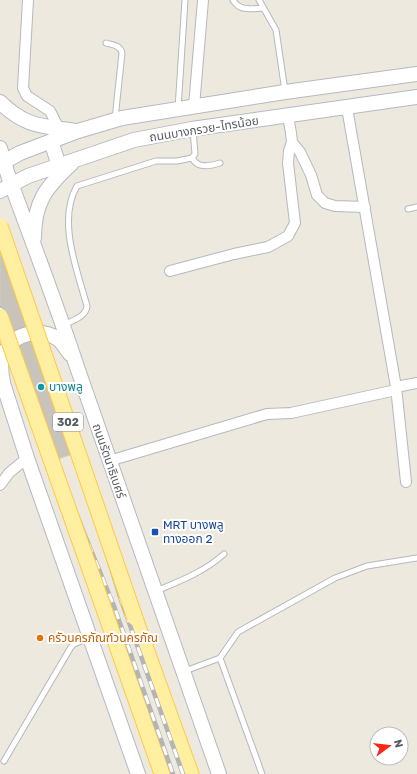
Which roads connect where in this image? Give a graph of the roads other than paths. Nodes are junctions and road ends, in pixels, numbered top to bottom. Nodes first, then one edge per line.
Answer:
1 (28, 0) edge
2 (185, 0) edge
3 (203, 0) edge
4 (233, 0) edge
5 (258, 0) edge
6 (262, 8) junction
7 (106, 43) dead end
8 (417, 74) edge
9 (285, 92) junction
10 (417, 97) edge
11 (0, 102) edge
12 (194, 106) junction
13 (178, 108) junction
14 (347, 108) junction
15 (288, 116) junction
16 (115, 120) junction
17 (59, 128) junction
18 (192, 129) junction
19 (78, 131) junction
20 (51, 141) junction
21 (292, 142) junction
22 (1, 158) edge
23 (192, 158) junction
24 (75, 160) junction
25 (220, 163) dead end
26 (59, 166) junction
27 (6, 188) edge
28 (365, 207) junction
29 (417, 207) edge
30 (408, 209) dead end
31 (0, 226) edge
32 (34, 246) junction
33 (170, 271) dead end
34 (0, 316) edge
35 (63, 325) junction
36 (76, 367) junction
37 (2, 380) edge
38 (417, 383) edge
39 (396, 388) junction
40 (27, 458) junction
41 (109, 461) junction
42 (406, 482) dead end
43 (0, 485) edge
44 (224, 554) dead end
45 (417, 558) edge
46 (155, 591) junction
47 (89, 638) junction
48 (220, 658) junction
49 (182, 672) junction
50 (4, 761) dead end
51 (138, 774) edge
52 (162, 774) edge
53 (191, 774) edge
54 (219, 774) edge
55 (262, 774) edge

1 - 17 street
2 - 13 lane
3 - 12 street
4 - 6 lane
5 - 6 lane
6 - 9 lane
7 - 16 lane
8 - 9 main road, ถนนบางกรวย-ไทรน้อย
9 - 12 main road, ถนนบางกรวย-ไทรน้อย
10 - 14 main road, ถนนบางกรวย-ไทรน้อย
11 - 17 main road
12 - 13 main road, ถนนบางกรวย-ไทรน้อย
13 - 16 main road, ถนนบางกรวย-ไทรน้อย
14 - 15 main road, ถนนบางกรวย-ไทรน้อย
14 - 28 street
15 - 18 main road, ถนนบางกรวย-ไทรน้อย
15 - 21 street
16 - 19 main road, ถนนบางกรวย-ไทรน้อย
17 - 19 main road
18 - 23 lane
18 - 24 main road, ถนนบางกรวย-ไทรน้อย
19 - 20 main road, ถนนบางกรวย-ไทรน้อย
20 - 22 main road, ถนนบางกรวย-ไทรน้อย
20 - 26 main road
21 - 28 street
21 - 33 street
22 - 27 main road, ถนนรัตนาธิเบศร์ / 302
23 - 25 lane
23 - 35 lane
24 - 26 main road, ถนนบางกรวย-ไทรน้อย
24 - 32 main road
26 - 27 main road, ถนนบางกรวย-ไทรน้อย
27 - 32 main road, ถนนรัตนาธิเบศร์ / 302
28 - 39 street
29 - 30 lane
31 - 53 main road, 302, bridge
32 - 35 main road, ถนนรัตนาธิเบศร์ / 302
34 - 52 main road, 302, bridge
35 - 36 main road, ถนนรัตนาธิเบศร์ / 302
36 - 37 main road
36 - 41 main road, ถนนรัตนาธิเบศร์ / 302
37 - 40 main road
38 - 39 street
39 - 41 street
39 - 42 street
40 - 43 street
40 - 47 main road
41 - 46 main road, ถนนรัตนาธิเบศร์ / 302
44 - 46 lane
45 - 48 lane
46 - 49 main road, ถนนรัตนาธิเบศร์ / 302
47 - 50 lane
47 - 51 main road
48 - 49 lane
48 - 55 lane
49 - 54 main road, ถนนรัตนาธิเบศร์ / 302

